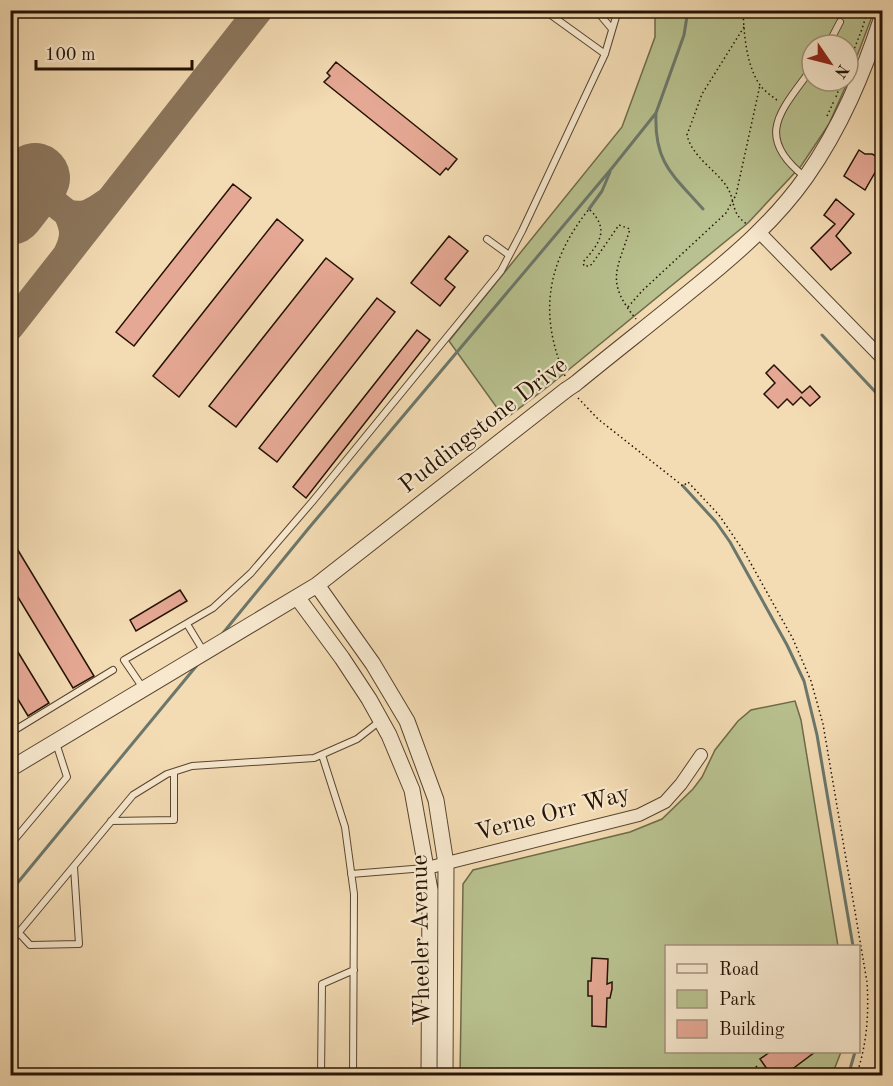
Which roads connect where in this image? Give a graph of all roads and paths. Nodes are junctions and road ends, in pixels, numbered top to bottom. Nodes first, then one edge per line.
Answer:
1 (544, 10) edge
2 (596, 10) edge
3 (618, 10) edge
4 (743, 10) edge
5 (868, 10) edge
6 (882, 17) edge
7 (840, 22) dead end
8 (744, 27) junction
9 (612, 29) junction
10 (834, 33) edge
11 (860, 34) edge
12 (605, 54) junction
13 (760, 85) junction
14 (800, 85) edge
15 (837, 93) edge
16 (784, 107) junction
17 (826, 117) dead end
18 (806, 177) junction
19 (732, 204) junction
20 (589, 209) dead end
21 (754, 228) junction
22 (487, 239) dead end
23 (509, 255) junction
24 (627, 307) junction
25 (644, 328) junction
26 (882, 358) edge
27 (683, 486) dead end
28 (317, 585) junction
29 (297, 597) junction
30 (187, 624) junction
31 (204, 653) junction
32 (113, 670) dead end
33 (143, 689) junction
34 (381, 720) junction
35 (10, 733) edge
36 (55, 742) junction
37 (322, 755) junction
38 (701, 755) dead end
39 (10, 770) edge
40 (174, 772) junction
41 (111, 821) junction
42 (15, 839) dead end
43 (446, 864) junction
44 (74, 866) junction
45 (427, 868) junction
46 (351, 874) junction
47 (19, 933) junction
48 (10, 943) edge
49 (354, 970) junction
50 (756, 1066) dead end
51 (321, 1076) edge
52 (353, 1076) edge
53 (429, 1076) edge
54 (445, 1076) edge
55 (763, 1076) edge
56 (856, 1076) edge

1 - 12 lane
2 - 9 lane
3 - 9 lane
4 - 8 path
5 - 11 path
6 - 18 street, Puddingstone Drive
7 - 10 lane
8 - 13 path
8 - 19 path
9 - 12 lane
12 - 23 lane
13 - 16 path
13 - 19 path
14 - 16 lane
15 - 17 path
16 - 18 lane
18 - 21 street, Puddingstone Drive
19 - 21 path
19 - 24 path
20 - 24 path
21 - 25 street, Puddingstone Drive
21 - 26 street
22 - 23 lane
23 - 30 lane
24 - 25 path
25 - 28 street, Puddingstone Drive
27 - 56 path
28 - 29 street, Puddingstone Drive
28 - 43 street, Wheeler Avenue
29 - 31 street, Puddingstone Drive
29 - 34 street, Wheeler Avenue
30 - 31 lane
30 - 33 lane
31 - 33 street, Puddingstone Drive
32 - 35 lane
33 - 36 street, Puddingstone Drive
34 - 37 lane
34 - 45 street, Wheeler Avenue
36 - 39 street, Puddingstone Drive
36 - 42 lane
37 - 40 lane
37 - 46 lane
38 - 43 street, Verne Orr Way
40 - 41 lane
40 - 41 lane
41 - 44 lane
43 - 45 street, Verne Orr Way
43 - 54 street, Wheeler Avenue
44 - 47 lane
44 - 47 lane
45 - 46 lane
45 - 53 street, Wheeler Avenue
46 - 49 lane
47 - 48 lane
49 - 51 lane
49 - 52 lane
50 - 55 path

